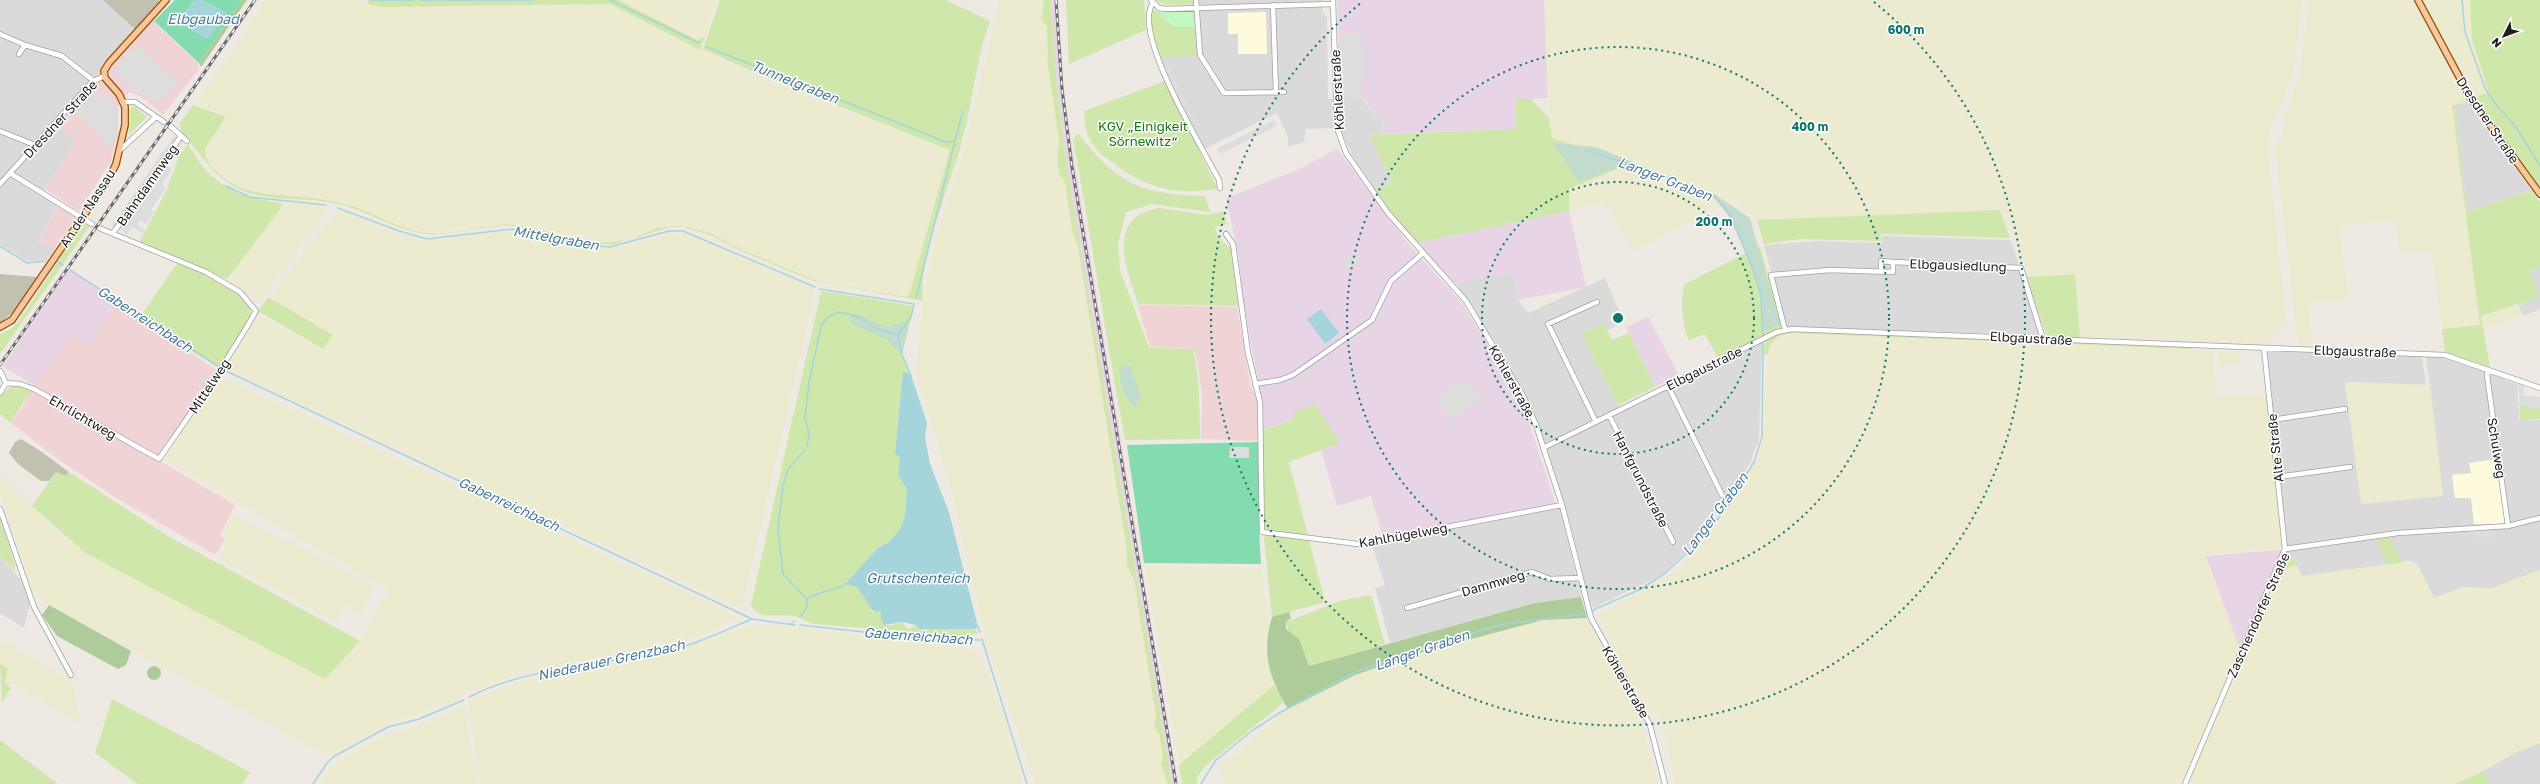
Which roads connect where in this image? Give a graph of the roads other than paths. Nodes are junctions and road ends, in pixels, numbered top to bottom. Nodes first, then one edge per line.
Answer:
1 (166, 0) edge
2 (1196, 0) edge
3 (2418, 0) edge
4 (1152, 2) edge
5 (1333, 2) edge
6 (1271, 4) edge
7 (1197, 8) junction
8 (0, 34) edge
9 (25, 45) junction
10 (19, 54) dead end
11 (104, 76) junction
12 (94, 81) junction
13 (1284, 92) dead end
14 (1276, 93) junction
15 (124, 102) junction
16 (156, 117) junction
17 (164, 122) dead end
18 (169, 125) dead end
19 (0, 131) edge
20 (181, 136) junction
21 (187, 141) dead end
22 (35, 145) junction
23 (119, 151) junction
24 (10, 173) junction
25 (0, 184) edge
26 (1220, 188) dead end
27 (2540, 194) edge
28 (82, 216) junction
29 (92, 224) dead end
30 (99, 228) dead end
31 (113, 233) junction
32 (1226, 234) dead end
33 (1422, 253) junction
34 (1894, 262) junction
35 (1881, 271) junction
36 (1598, 302) dead end
37 (0, 327) edge
38 (1785, 330) junction
39 (2044, 339) junction
40 (2264, 348) junction
41 (2488, 370) junction
42 (0, 371) edge
43 (6, 383) junction
44 (1255, 384) junction
45 (1668, 386) junction
46 (2540, 388) edge
47 (0, 393) edge
48 (2345, 409) dead end
49 (1609, 415) junction
50 (2272, 420) junction
51 (1596, 422) junction
52 (1543, 448) junction
53 (159, 459) joint
54 (2350, 468) dead end
55 (2278, 477) junction
56 (1722, 495) dead end
57 (1562, 505) junction
58 (0, 509) edge
59 (2540, 518) edge
60 (2508, 526) junction
61 (1673, 542) dead end
62 (2285, 549) junction
63 (1580, 578) junction
64 (1407, 608) dead end
65 (71, 674) dead end
66 (1665, 784) edge
67 (2185, 784) edge

1 - 11 main road, Dresdner Straße
2 - 7 street
3 - 27 main road, Dresdner Straße
4 - 7 street
4 - 26 street
5 - 6 street
5 - 33 street, Köhlerstraße
6 - 7 street
6 - 14 street
7 - 14 street
8 - 9 street
9 - 10 street
9 - 12 street
11 - 12 street, Dresdner Straße
11 - 15 main road
12 - 22 street, Dresdner Straße
13 - 14 street
15 - 16 street
15 - 23 main road, An der Nassau
16 - 17 street
16 - 23 street
18 - 20 street
19 - 22 street
20 - 21 street
20 - 31 street, Bahndammweg
22 - 24 street, Dresdner Straße
23 - 28 main road, An der Nassau
24 - 25 street, Dresdner Straße
24 - 28 street
28 - 29 street
28 - 37 main road, An der Nassau
30 - 31 street
31 - 53 street, Mittelweg
32 - 44 street
33 - 44 street
33 - 52 street, Köhlerstraße
34 - 35 street, Elbgausiedlung
34 - 35 street, Elbgausiedlung
34 - 39 street, Elbgausiedlung
35 - 38 street, Elbgausiedlung
36 - 51 street
38 - 39 street, Elbgaustraße
38 - 45 street, Elbgaustraße
39 - 40 street, Elbgaustraße
40 - 41 street, Elbgaustraße
40 - 50 street, Alte Straße
41 - 46 street, Elbgaustraße
41 - 60 street, Schulweg
42 - 43 street
43 - 47 street
43 - 53 street, Ehrlichtweg
44 - 57 street, Kahlhügelweg
45 - 49 street, Elbgaustraße
45 - 56 street
48 - 50 street
49 - 51 street, Elbgaustraße
49 - 61 street, Hanfgrundstraße
50 - 55 street, Alte Straße
51 - 52 street, Elbgaustraße
52 - 57 street, Köhlerstraße
54 - 55 street
55 - 62 street, Alte Straße
57 - 63 street, Köhlerstraße
58 - 65 street
59 - 60 street, Zaschendorfer Straße
60 - 62 street, Zaschendorfer Straße
62 - 67 street, Zaschendorfer Straße
63 - 64 street, Dammweg
63 - 66 street, Köhlerstraße

